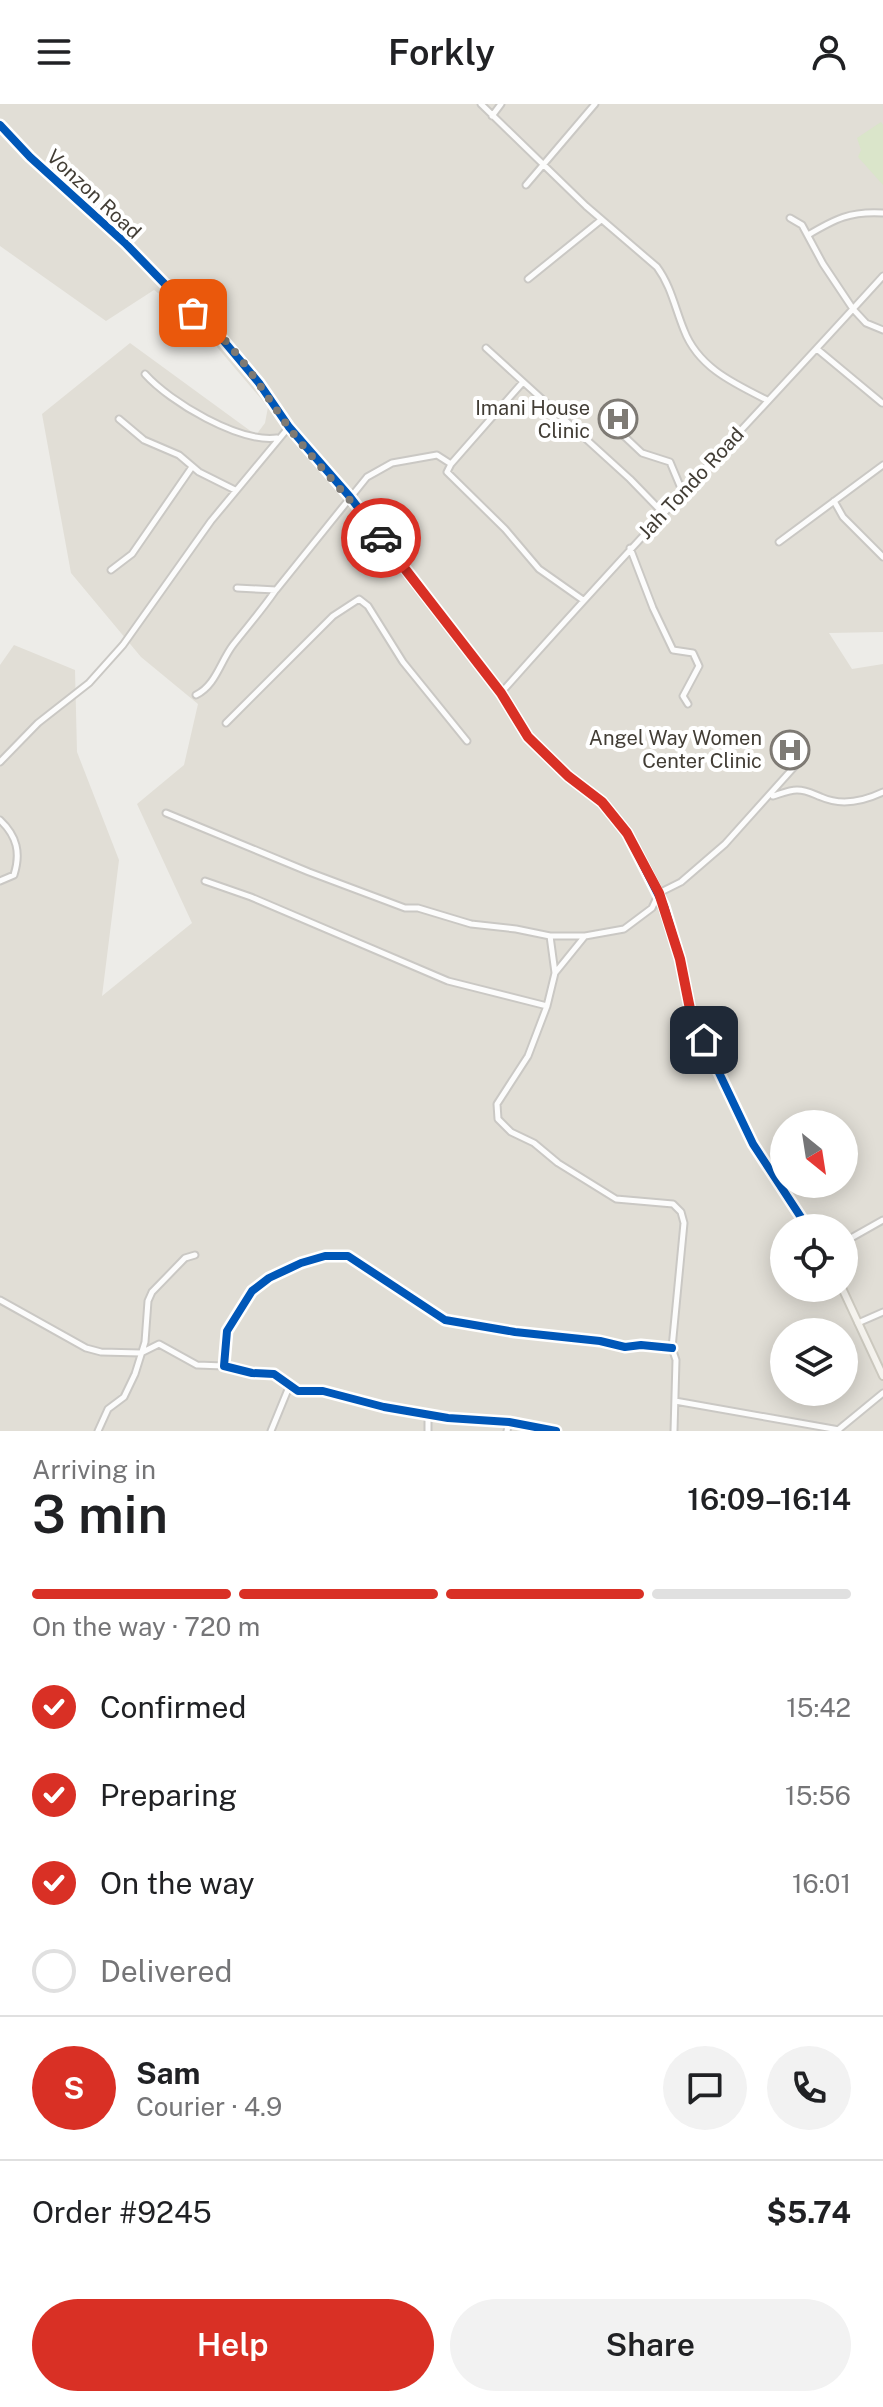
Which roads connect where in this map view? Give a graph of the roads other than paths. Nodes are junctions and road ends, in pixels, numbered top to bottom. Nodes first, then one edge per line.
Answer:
1 (481, 104) edge
2 (501, 104) edge
3 (595, 104) edge
4 (492, 116) junction
5 (0, 125) edge
6 (543, 165) junction
7 (526, 185) dead end
8 (883, 213) edge
9 (790, 218) dead end
10 (601, 220) junction
11 (808, 235) junction
12 (883, 276) edge
13 (528, 279) dead end
14 (853, 309) junction
15 (883, 330) edge
16 (486, 348) dead end
17 (817, 349) junction
18 (145, 374) dead end
19 (523, 382) junction
20 (767, 400) junction
21 (883, 401) edge
22 (119, 419) dead end
23 (289, 427) junction
24 (624, 436) dead end
25 (278, 437) junction
26 (451, 464) junction
27 (883, 465) edge
28 (192, 467) junction
29 (235, 490) junction
30 (683, 493) junction
31 (350, 497) junction
32 (834, 501) junction
33 (663, 513) junction
34 (779, 542) dead end
35 (630, 548) junction
36 (883, 557) edge
37 (111, 570) dead end
38 (237, 588) dead end
39 (276, 590) junction
40 (583, 600) junction
41 (501, 693) junction
42 (196, 695) dead end
43 (688, 704) dead end
44 (226, 723) dead end
45 (467, 741) dead end
46 (804, 756) dead end
47 (0, 762) edge
48 (883, 792) edge
49 (770, 797) junction
50 (166, 813) dead end
51 (0, 820) edge
52 (0, 881) edge
53 (205, 881) dead end
54 (659, 893) junction
55 (550, 936) junction
56 (585, 936) junction
57 (555, 973) junction
58 (547, 1006) junction
59 (799, 1214) edge
60 (883, 1220) edge
61 (858, 1234) edge
62 (195, 1255) dead end
63 (0, 1300) edge
64 (883, 1312) edge
65 (858, 1323) edge
66 (858, 1325) edge
67 (672, 1348) junction
68 (141, 1353) junction
69 (224, 1366) junction
70 (883, 1376) edge
71 (289, 1387) junction
72 (883, 1393) edge
73 (675, 1401) junction
74 (428, 1414) junction
75 (509, 1422) junction
76 (838, 1430) edge
77 (98, 1431) edge
78 (271, 1431) edge
79 (428, 1431) edge
80 (507, 1431) edge
81 (556, 1431) edge
82 (674, 1431) edge

1 - 4 street
2 - 4 street
3 - 6 street
4 - 6 street
5 - 23 street, Vonzon Road
6 - 7 street
6 - 10 street
8 - 11 street
9 - 11 street
10 - 13 street
10 - 20 street
11 - 14 street
12 - 14 street, Jah Tondo Road
14 - 15 street
14 - 17 street, Jah Tondo Road
16 - 19 street
17 - 20 street, Jah Tondo Road
17 - 21 street
18 - 25 street
19 - 26 street
19 - 33 street
20 - 30 street, Jah Tondo Road
22 - 28 street
23 - 25 street
23 - 31 street, Vonzon Road
24 - 30 street
25 - 29 street
26 - 31 street
26 - 40 street
27 - 32 street
28 - 29 street
28 - 37 street
29 - 47 street
30 - 33 street, Jah Tondo Road
31 - 39 street
31 - 41 street, Vonzon Road
32 - 34 street
32 - 36 street
33 - 35 street, Jah Tondo Road
35 - 40 street, Jah Tondo Road
35 - 43 street
38 - 39 street
39 - 42 street
40 - 41 street, Jah Tondo Road
41 - 54 street, Vonzon Road
44 - 45 street
46 - 49 street
48 - 49 street
49 - 54 street
50 - 55 street
51 - 52 street
53 - 58 street
54 - 56 street
54 - 59 street, Vonzon Road
55 - 56 street
55 - 57 street
56 - 57 street
57 - 58 street
58 - 67 street
60 - 61 street
62 - 68 street
63 - 68 street
64 - 65 street
66 - 70 street
67 - 69 street
67 - 73 street
68 - 69 street
68 - 77 street
69 - 71 street
71 - 74 street
71 - 78 street
72 - 76 street
73 - 76 street
73 - 82 street
74 - 75 street
74 - 79 street
75 - 80 street
75 - 81 street

